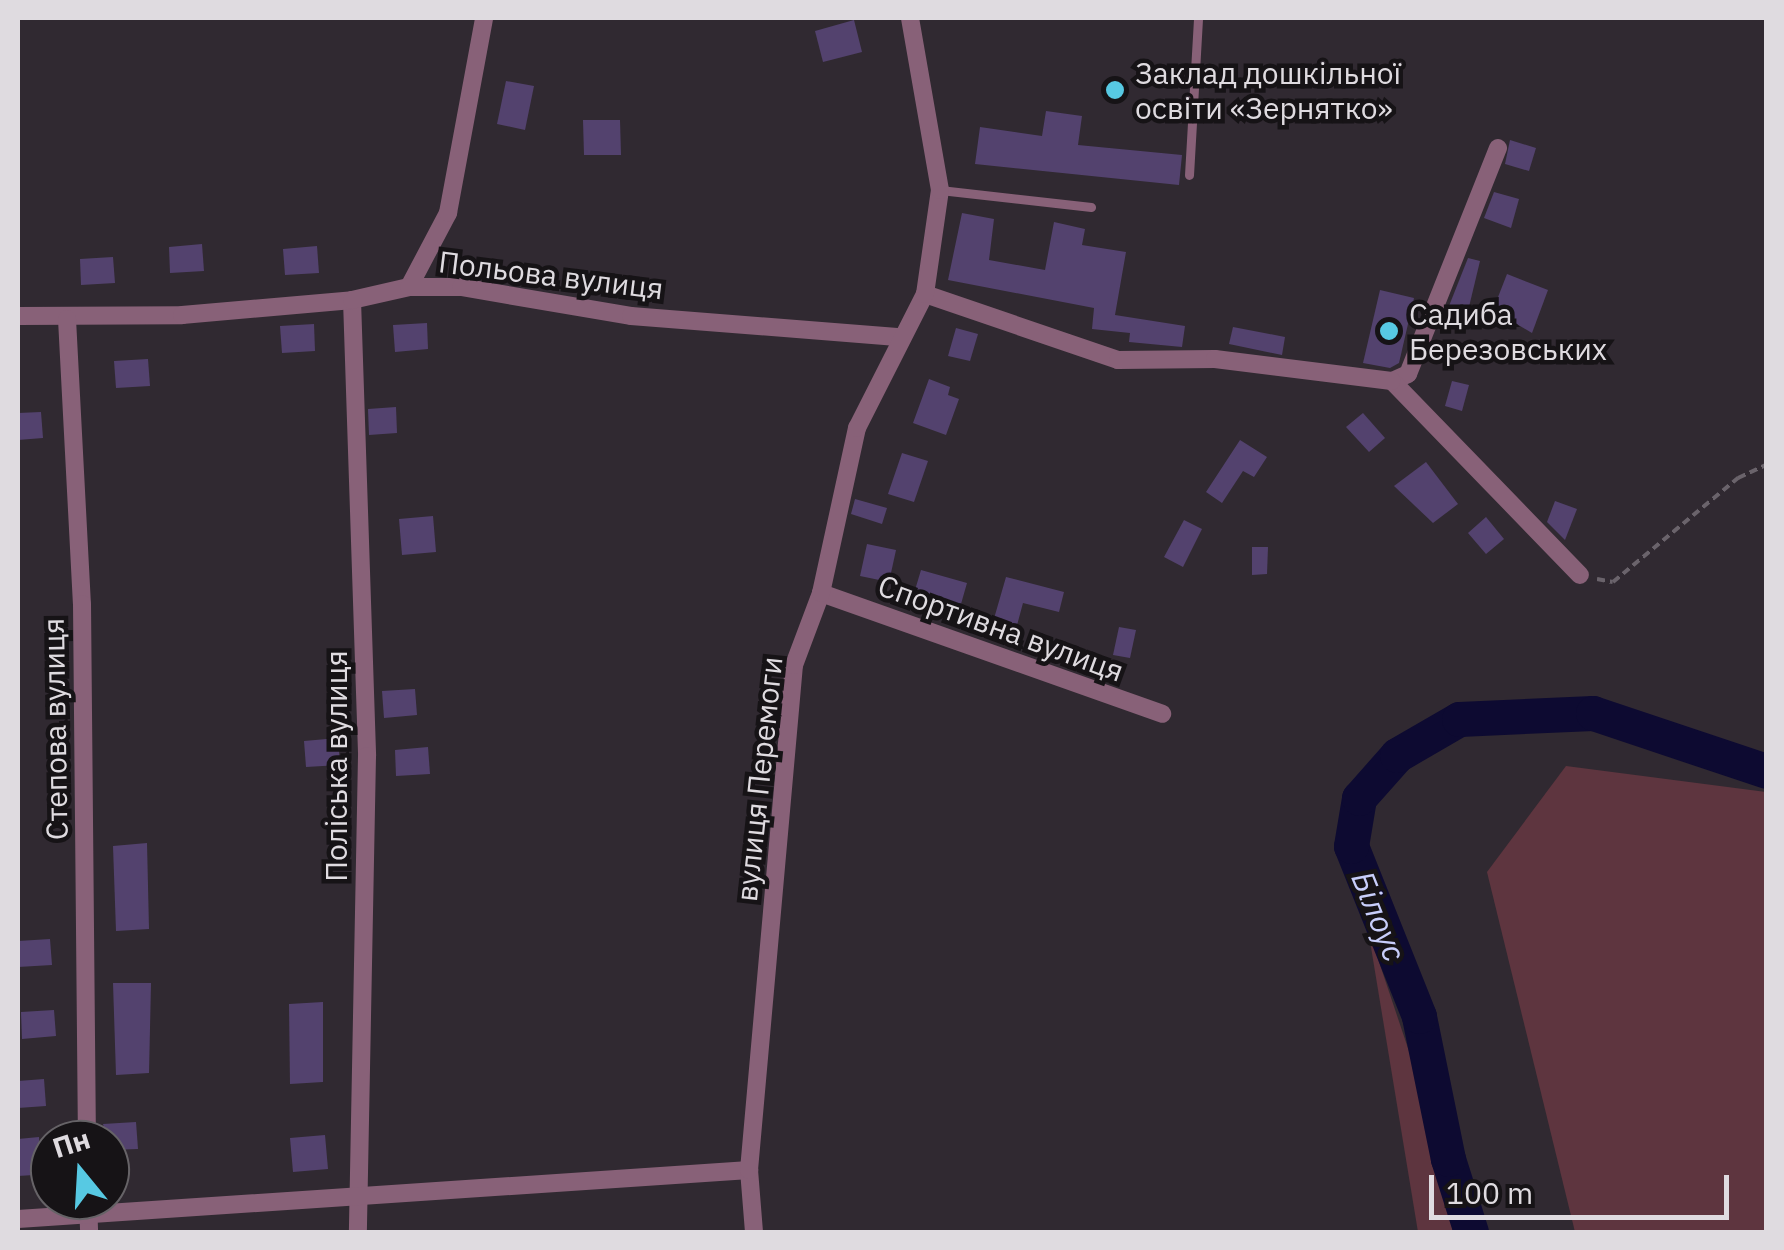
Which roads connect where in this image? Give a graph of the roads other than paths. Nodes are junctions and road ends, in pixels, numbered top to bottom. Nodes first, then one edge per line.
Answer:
1 (484, 18) edge
2 (910, 18) edge
3 (1198, 18) edge
4 (1498, 148) dead end
5 (1189, 174) dead end
6 (940, 190) junction
7 (1092, 207) dead end
8 (409, 287) junction
9 (925, 294) junction
10 (352, 300) junction
11 (18, 316) edge
12 (67, 319) junction
13 (900, 337) junction
14 (1392, 381) junction
15 (1580, 575) road end
16 (822, 593) junction
17 (1162, 714) dead end
18 (88, 1120) edge
19 (749, 1170) junction
20 (357, 1197) junction
21 (130, 1213) edge
22 (358, 1232) edge
23 (754, 1232) edge

1 - 8 street
2 - 6 street, вулиця Перемоги
3 - 5 lane
4 - 14 street
6 - 7 lane
6 - 9 street, вулиця Перемоги
8 - 10 street, Польова вулиця
8 - 13 street, Польова вулиця
9 - 13 street, вулиця Перемоги
9 - 14 street
10 - 12 street, Польова вулиця
10 - 20 street, Поліська вулиця
11 - 12 street, Польова вулиця
12 - 18 street, Степова вулиця
13 - 16 street, вулиця Перемоги
14 - 15 street
16 - 17 street, Спортивна вулиця
16 - 19 street, вулиця Перемоги
19 - 20 street
19 - 23 street, вулиця Перемоги
20 - 21 street
20 - 22 street, Поліська вулиця

